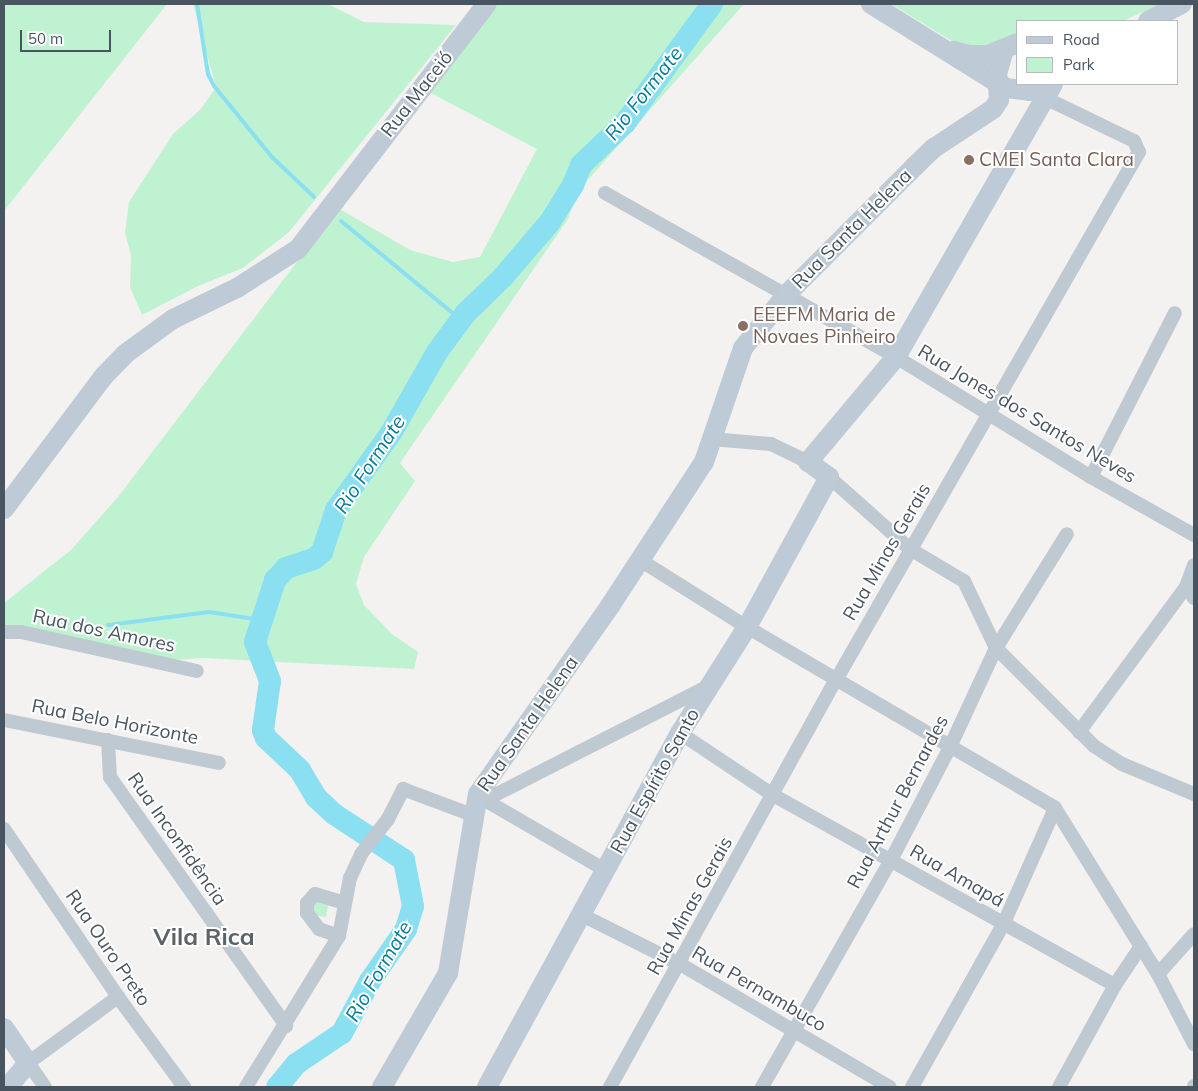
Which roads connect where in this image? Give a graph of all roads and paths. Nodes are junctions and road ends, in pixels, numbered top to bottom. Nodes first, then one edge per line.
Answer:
1 (487, 4) edge
2 (871, 4) edge
3 (1182, 4) edge
4 (1150, 20) edge
5 (1010, 46) edge
6 (944, 49) junction
7 (998, 83) junction
8 (1044, 89) edge
9 (605, 193) dead end
10 (787, 294) junction
11 (1175, 313) dead end
12 (896, 357) junction
13 (988, 414) junction
14 (713, 433) junction
15 (808, 462) junction
16 (1091, 477) junction
17 (829, 478) junction
18 (4, 509) edge
19 (1067, 534) dead end
20 (1194, 535) edge
21 (910, 549) junction
22 (640, 560) junction
23 (1194, 565) edge
24 (1190, 592) edge
25 (747, 627) junction
26 (4, 632) edge
27 (996, 648) junction
28 (197, 670) dead end
29 (836, 680) junction
30 (710, 686) junction
31 (4, 720) edge
32 (1080, 732) junction
33 (680, 733) junction
34 (108, 740) junction
35 (950, 747) junction
36 (218, 763) dead end
37 (1194, 794) edge
38 (774, 795) junction
39 (482, 798) junction
40 (1055, 808) junction
41 (472, 815) junction
42 (5, 834) edge
43 (891, 860) junction
44 (606, 870) junction
45 (344, 903) junction
46 (580, 914) junction
47 (1004, 925) junction
48 (1194, 934) edge
49 (339, 936) junction
50 (1141, 946) junction
51 (680, 964) junction
52 (1158, 974) junction
53 (1114, 985) junction
54 (118, 998) junction
55 (286, 1026) junction
56 (4, 1028) edge
57 (796, 1030) junction
58 (1194, 1044) edge
59 (28, 1063) junction
60 (8, 1087) edge
61 (45, 1087) edge
62 (184, 1087) edge
63 (246, 1087) edge
64 (382, 1087) edge
65 (487, 1087) edge
66 (610, 1087) edge
67 (762, 1087) edge
68 (890, 1087) edge
69 (912, 1087) edge
70 (1059, 1087) edge

1 - 18 street, Rua Maceió
2 - 6 street
3 - 4 street
5 - 6 street
5 - 7 street, Rua Santa Helena
6 - 7 street
7 - 8 street
7 - 10 street, Rua Santa Helena
8 - 12 street
8 - 13 street, Rua Minas Gerais
9 - 10 street, Rua Jones dos Santos Neves
10 - 12 street, Rua Jones dos Santos Neves
10 - 14 street, Rua Santa Helena
11 - 16 street
12 - 13 street, Rua Jones dos Santos Neves
12 - 15 street
13 - 16 street, Rua Jones dos Santos Neves
13 - 21 street, Rua Minas Gerais
14 - 15 street
14 - 22 street, Rua Santa Helena
15 - 17 street
16 - 20 street, Rua Jones dos Santos Neves
17 - 21 street
17 - 25 street, Rua Espírito Santo
19 - 27 street, Rua Arthur Bernardes
21 - 27 street
21 - 29 street, Rua Minas Gerais
22 - 25 street
22 - 39 street, Rua Santa Helena
23 - 24 street
24 - 32 street
25 - 29 street
25 - 30 street, Rua Espírito Santo
26 - 28 street, Rua dos Amores
27 - 32 street
27 - 35 street, Rua Arthur Bernardes
29 - 35 street
29 - 38 street, Rua Minas Gerais
30 - 33 street, Rua Espírito Santo
30 - 39 street
31 - 34 street, Rua Belo Horizonte
32 - 37 street
33 - 38 street, Rua Amapá
33 - 44 street, Rua Espírito Santo
34 - 36 street, Rua Belo Horizonte
34 - 55 street, Rua Inconfidência
35 - 40 street
35 - 43 street, Rua Arthur Bernardes
38 - 43 street, Rua Amapá
38 - 51 street, Rua Minas Gerais
39 - 41 street, Rua Santa Helena
39 - 44 street
40 - 47 street
40 - 50 street
41 - 45 street
41 - 64 street, Rua Santa Helena
42 - 54 street, Rua Ouro Preto
43 - 47 street, Rua Amapá
43 - 57 street, Rua Arthur Bernardes
44 - 46 street, Rua Espírito Santo
45 - 49 street
45 - 49 street
46 - 51 street, Rua Pernambuco
46 - 65 street, Rua Espírito Santo
47 - 53 street, Rua Amapá
47 - 69 street
48 - 52 street
49 - 55 street
50 - 52 street
50 - 53 street
51 - 57 street, Rua Pernambuco
51 - 66 street, Rua Minas Gerais
52 - 58 street
53 - 70 street
54 - 59 street
54 - 62 street, Rua Ouro Preto
55 - 63 street
56 - 59 street
57 - 67 street, Rua Arthur Bernardes
57 - 68 street, Rua Pernambuco
59 - 60 street
59 - 61 street

